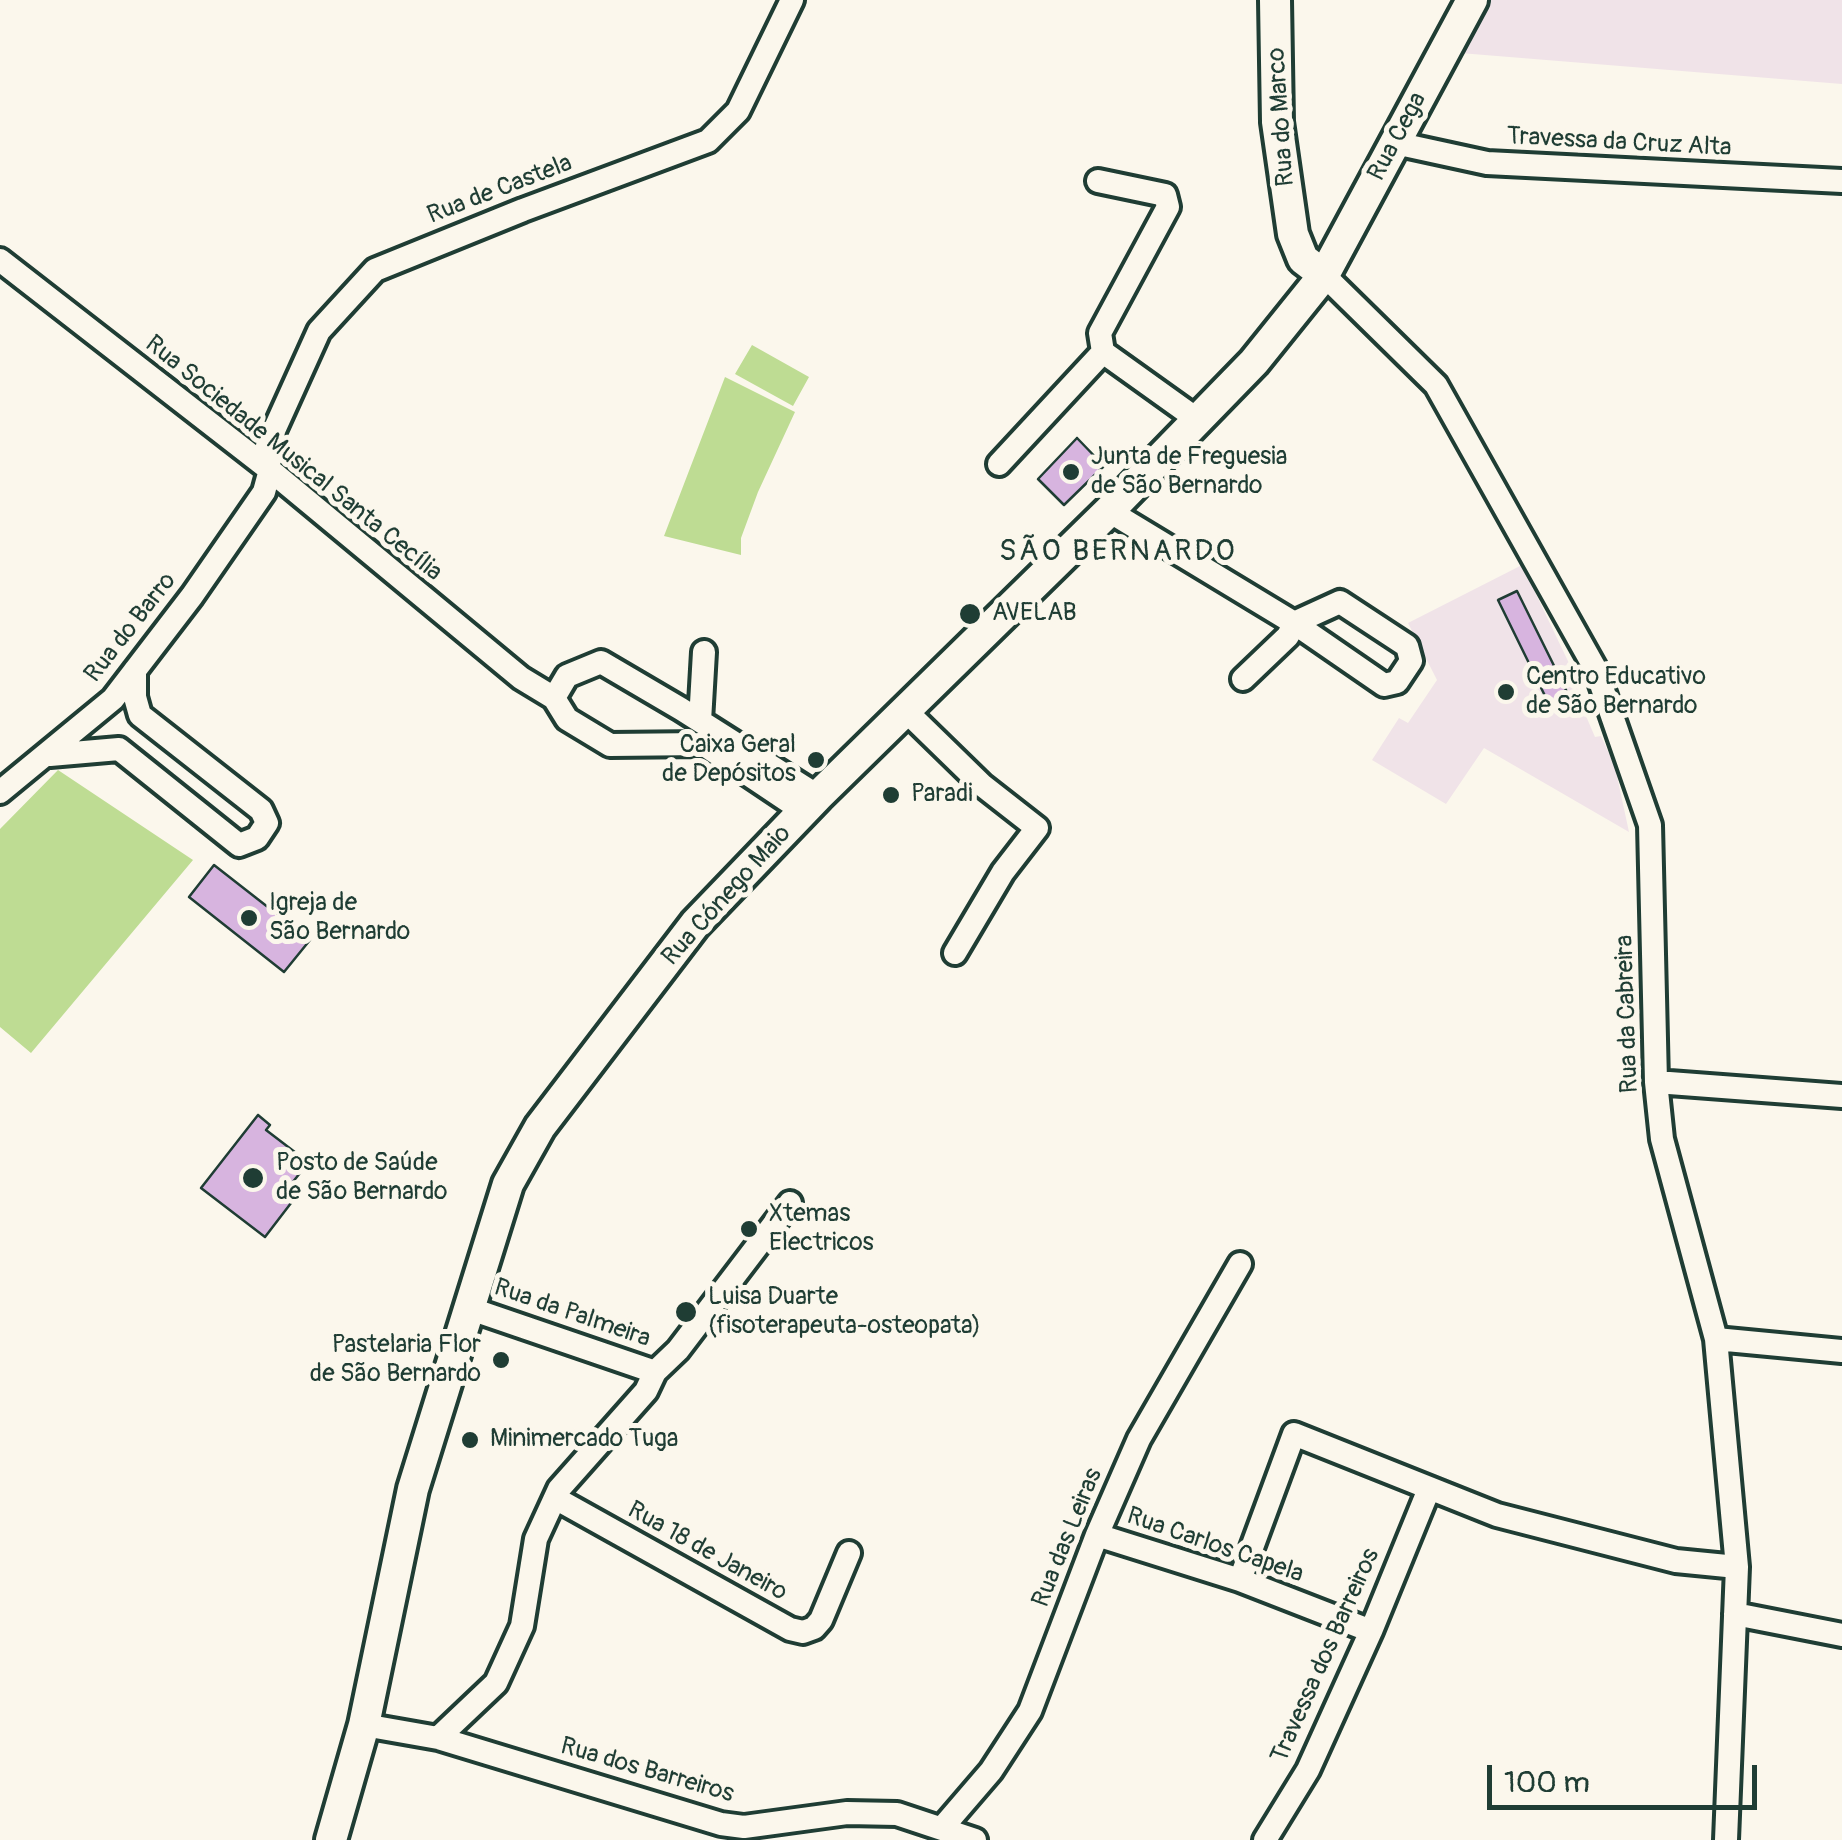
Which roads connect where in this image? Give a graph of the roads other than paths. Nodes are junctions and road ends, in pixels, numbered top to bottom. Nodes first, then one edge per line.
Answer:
1 (792, 0) edge
2 (1275, 0) edge
3 (1472, 0) edge
4 (1395, 142) junction
5 (1842, 181) edge
6 (1098, 182) dead end
7 (1293, 234) junction
8 (0, 260) edge
9 (1324, 275) junction
10 (1287, 317) junction
11 (1102, 352) junction
12 (1198, 420) junction
13 (998, 464) dead end
14 (270, 470) junction
15 (1109, 510) junction
16 (1294, 623) junction
17 (696, 653) dead end
18 (135, 670) junction
19 (1243, 679) dead end
20 (554, 698) junction
21 (906, 710) junction
22 (691, 714) junction
23 (47, 756) junction
24 (0, 792) edge
25 (810, 804) junction
26 (956, 953) dead end
27 (1656, 1082) junction
28 (1842, 1096) edge
29 (790, 1202) dead end
30 (1240, 1264) dead end
31 (472, 1308) junction
32 (1716, 1339) junction
33 (1842, 1352) edge
34 (655, 1372) junction
35 (1428, 1489) junction
36 (554, 1498) junction
37 (1097, 1535) junction
38 (849, 1553) dead end
39 (1737, 1567) junction
40 (1240, 1580) junction
41 (1735, 1614) junction
42 (1371, 1631) junction
43 (1842, 1635) edge
44 (364, 1724) junction
45 (438, 1738) junction
46 (942, 1828) junction
47 (721, 1832) edge
48 (331, 1840) edge
49 (975, 1840) edge
50 (1265, 1840) edge
51 (1726, 1840) edge

1 - 14 street, Rua de Castela
2 - 7 main road, Rua do Marco
3 - 4 main road, Rua Cega
4 - 5 street, Travessa da Cruz Alta
4 - 9 main road, Rua Cega
6 - 11 street
7 - 9 main road
7 - 10 main road, Rua do Marco
8 - 14 street, Rua Sociedade Musical Santa Cecília
9 - 10 main road, Rua Cónego Maio
9 - 27 street, Rua da Cabreira
10 - 12 main road, Rua Cónego Maio
11 - 12 street
11 - 13 street
12 - 15 main road, Rua Cónego Maio
14 - 18 street, Rua do Barro
14 - 20 street, Rua Sociedade Musical Santa Cecília
15 - 16 street
15 - 21 main road, Rua Cónego Maio
16 - 16 street
16 - 19 street
17 - 22 street
18 - 23 street, Rua do Barro
18 - 23 street
20 - 22 street
20 - 25 street, Rua Sociedade Musical Santa Cecília
21 - 25 main road, Rua Cónego Maio
21 - 26 street
22 - 25 street
23 - 24 street, Rua do Barro
25 - 31 main road, Rua Cónego Maio
27 - 28 street
27 - 32 street, Rua da Cabreira
29 - 34 street
30 - 37 street, Rua das Leiras
31 - 34 street, Rua da Palmeira
31 - 44 main road, Rua Cónego Maio
32 - 33 street
32 - 39 street, Rua da Cabreira
34 - 36 street
35 - 39 street
35 - 40 street
35 - 42 street, Travessa dos Barreiros
36 - 38 street, Rua 18 de Janeiro
36 - 45 street
37 - 40 street, Rua Carlos Capela
37 - 46 street, Rua das Leiras
39 - 41 street, Rua da Cabreira
40 - 42 street, Rua Carlos Capela
41 - 43 street
41 - 51 street, Rua da Cabreira
42 - 50 street, Travessa dos Barreiros
44 - 45 street, Rua dos Barreiros
44 - 48 main road, Rua Cónego Maio
45 - 47 street, Rua dos Barreiros
46 - 47 street, Rua dos Barreiros
46 - 49 street, Rua dos Barreiros

